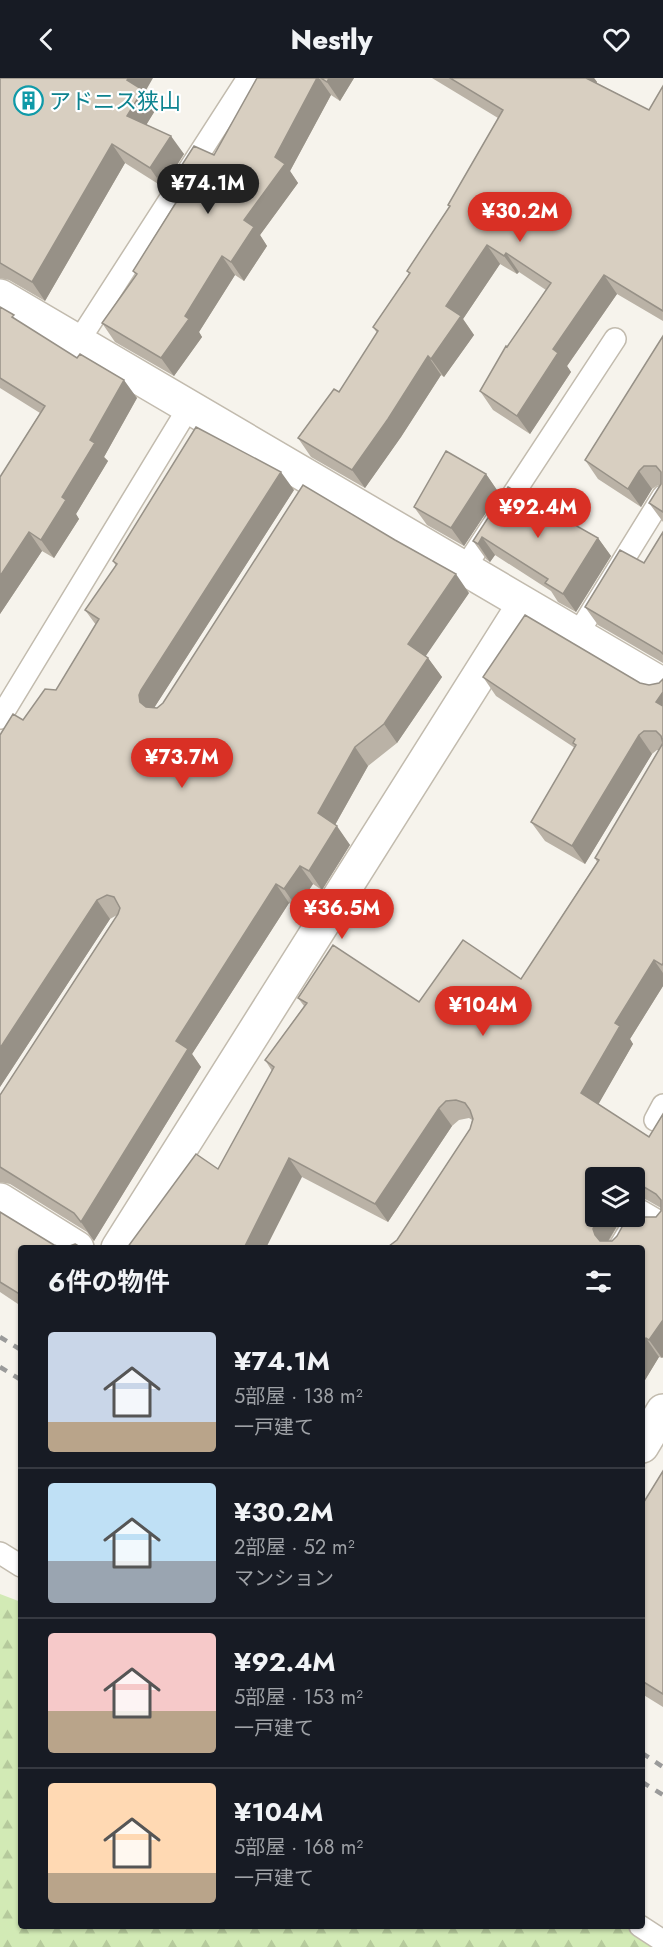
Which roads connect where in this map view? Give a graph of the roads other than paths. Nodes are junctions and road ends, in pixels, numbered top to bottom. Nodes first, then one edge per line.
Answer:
1 (248, 78) edge
2 (0, 296) edge
3 (615, 339) dead end
4 (78, 342) junction
5 (189, 406) junction
6 (663, 496) edge
7 (464, 569) junction
8 (524, 604) junction
9 (577, 635) junction
10 (663, 686) edge
11 (0, 718) edge
12 (0, 1200) edge
13 (663, 1224) edge
14 (72, 1245) edge
15 (120, 1245) edge
16 (621, 1245) edge
17 (0, 1552) edge
18 (18, 1564) edge
19 (645, 1929) edge
20 (663, 1941) edge

1 - 4 lane
2 - 4 street
3 - 7 lane
4 - 5 street
5 - 7 street
5 - 11 lane
6 - 9 lane
7 - 8 street
8 - 9 street
8 - 15 street
9 - 10 street
12 - 14 street
13 - 16 lane
17 - 18 lane
19 - 20 lane

